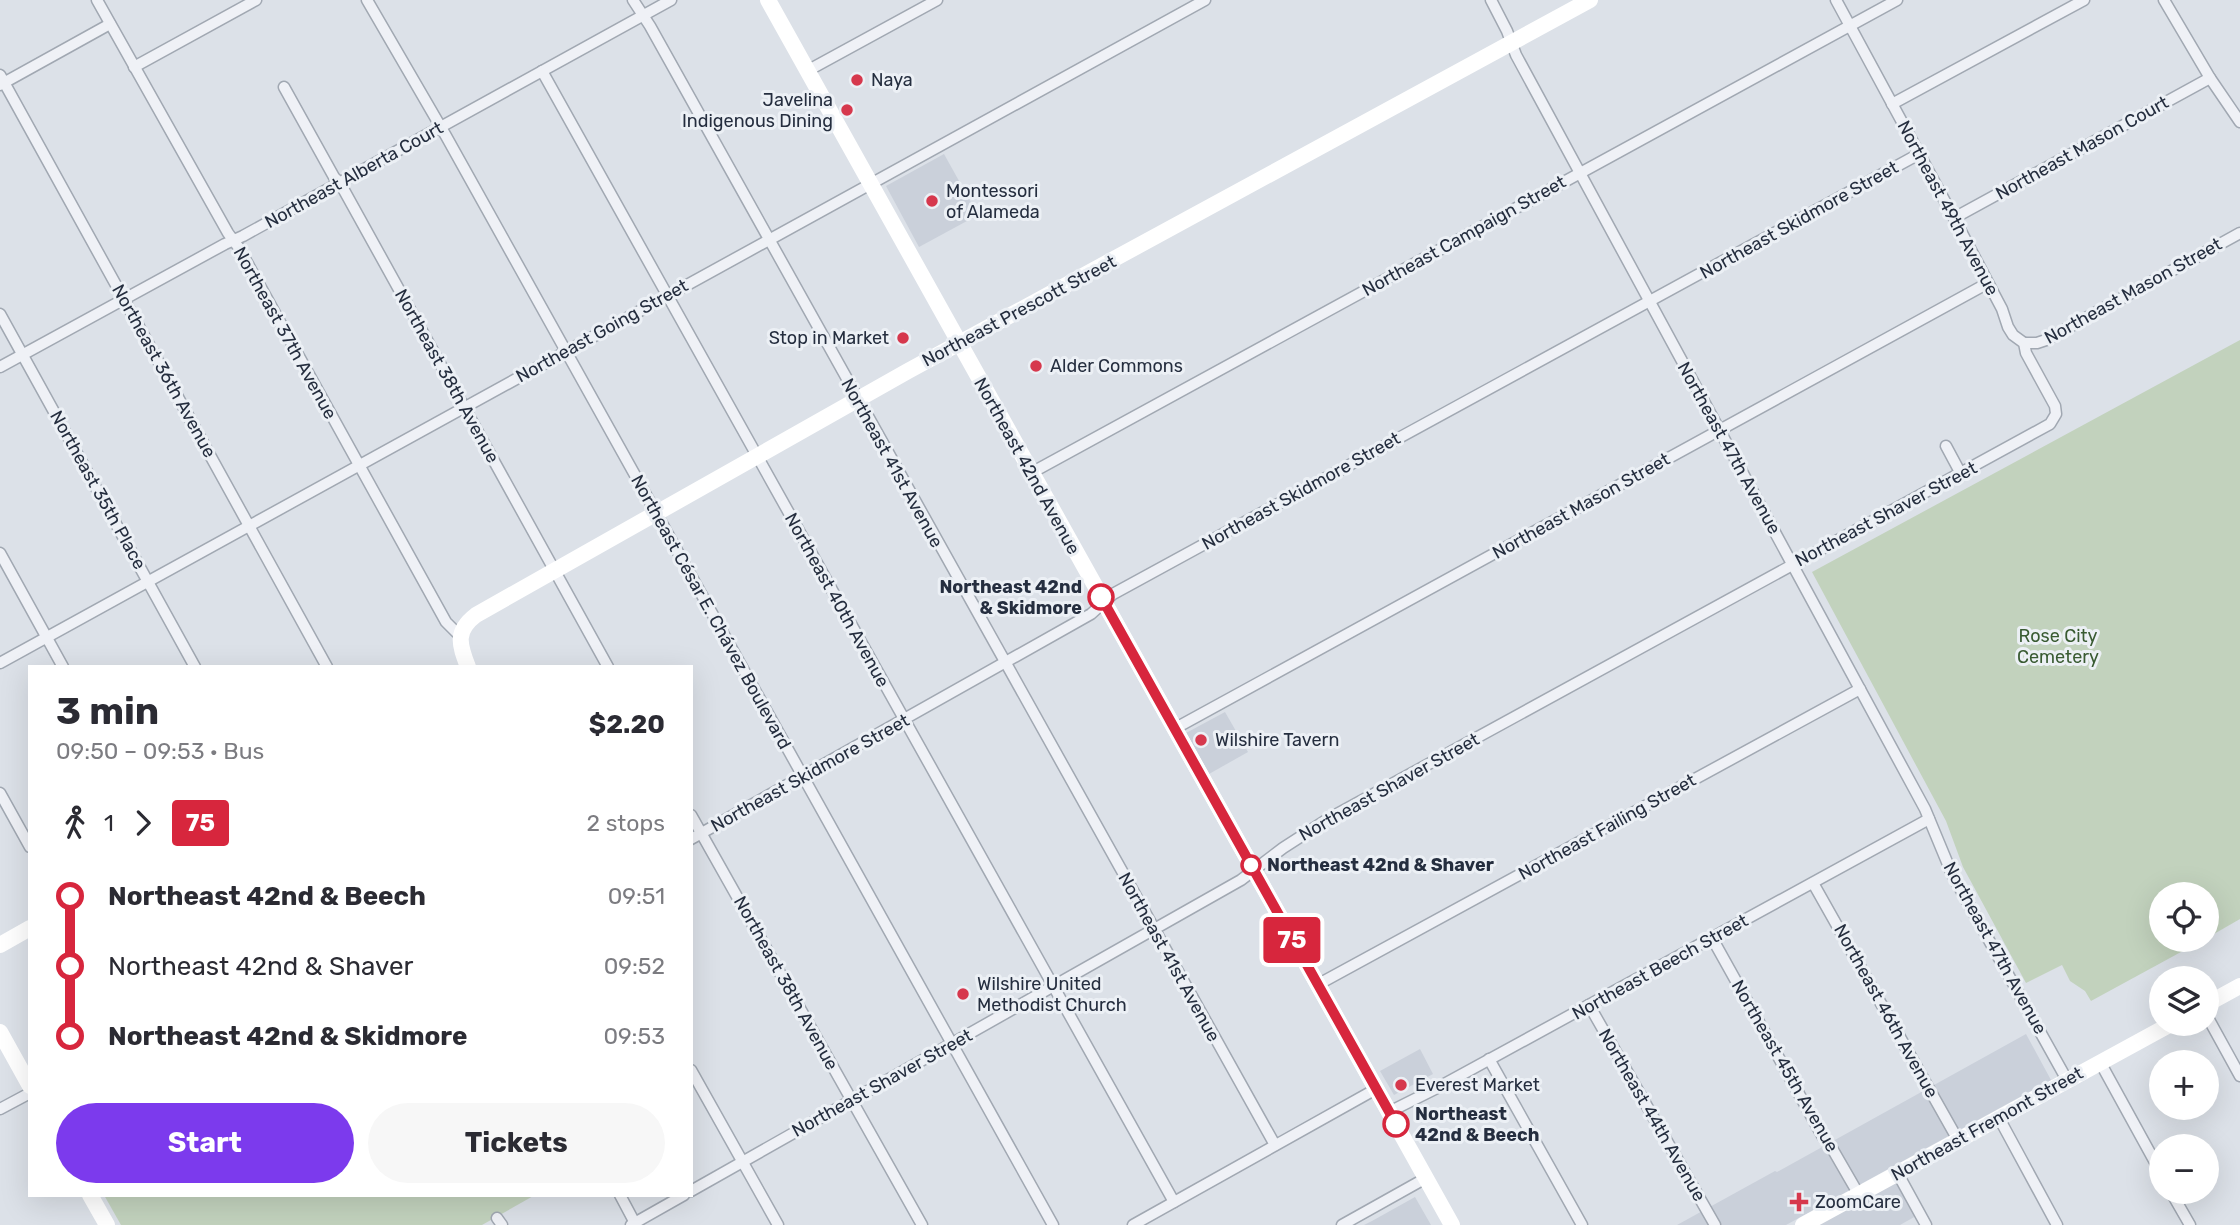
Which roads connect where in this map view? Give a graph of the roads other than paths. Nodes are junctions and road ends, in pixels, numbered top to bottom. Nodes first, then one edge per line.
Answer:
1 (97, 0) edge
2 (256, 0) edge
3 (367, 0) edge
4 (633, 0) edge
5 (671, 0) edge
6 (768, 0) edge
7 (937, 0) edge
8 (1205, 0) edge
9 (1491, 0) edge
10 (1590, 0) edge
11 (1836, 0) edge
12 (1897, 0) edge
13 (2084, 0) edge
14 (2164, 0) edge
15 (643, 16) junction
16 (110, 24) junction
17 (1850, 26) junction
18 (1511, 43) junction
19 (134, 67) junction
20 (542, 71) junction
21 (807, 71) junction
22 (2210, 78) junction
23 (1, 81) edge
24 (284, 88) dead end
25 (1892, 104) junction
26 (2240, 122) edge
27 (439, 128) junction
28 (1919, 154) junction
29 (1580, 173) junction
30 (340, 183) junction
31 (870, 184) junction
32 (1954, 218) junction
33 (2240, 233) edge
34 (233, 240) junction
35 (768, 240) junction
36 (1988, 283) junction
37 (667, 295) junction
38 (124, 299) junction
39 (1650, 302) junction
40 (0, 314) edge
41 (2024, 343) junction
42 (959, 344) junction
43 (565, 351) junction
44 (23, 355) junction
45 (0, 367) edge
46 (857, 400) junction
47 (464, 407) junction
48 (2056, 414) joint
49 (1720, 430) junction
50 (1946, 446) dead end
51 (757, 457) junction
52 (359, 465) junction
53 (1031, 473) junction
54 (1961, 474) junction
55 (656, 514) junction
56 (249, 525) junction
57 (0, 553) edge
58 (1793, 565) junction
59 (555, 571) junction
60 (148, 581) junction
61 (1104, 602) junction
62 (47, 637) junction
63 (461, 637) junction
64 (0, 663) edge
65 (1005, 663) junction
66 (62, 665) edge
67 (194, 665) edge
68 (326, 665) edge
69 (467, 665) edge
70 (607, 665) edge
71 (1860, 689) junction
72 (904, 720) junction
73 (1174, 729) junction
74 (803, 777) junction
75 (0, 793) edge
76 (1929, 819) junction
77 (696, 836) edge
78 (28, 843) edge
79 (1253, 870) junction
80 (1813, 883) junction
81 (28, 929) edge
82 (1154, 930) junction
83 (1712, 938) junction
84 (0, 945) edge
85 (1317, 985) junction
86 (2240, 986) edge
87 (1053, 987) junction
88 (2219, 997) edge
89 (1589, 1005) junction
90 (0, 1032) edge
91 (2149, 1036) edge
92 (2218, 1036) edge
93 (952, 1044) junction
94 (1489, 1059) junction
95 (2100, 1062) junction
96 (693, 1074) edge
97 (2240, 1076) edge
98 (2067, 1080) junction
99 (28, 1082) edge
100 (1376, 1089) junction
101 (28, 1094) edge
102 (852, 1100) junction
103 (0, 1109) edge
104 (1389, 1112) junction
105 (1999, 1118) junction
106 (1958, 1140) junction
107 (1275, 1145) junction
108 (2149, 1151) edge
109 (743, 1162) junction
110 (1898, 1174) junction
111 (1426, 1178) junction
112 (693, 1190) edge
113 (1858, 1195) junction
114 (91, 1197) edge
115 (621, 1197) edge
116 (681, 1197) edge
117 (1174, 1202) junction
118 (2178, 1204) edge
119 (634, 1224) edge
120 (107, 1225) edge
121 (778, 1225) edge
122 (922, 1225) edge
123 (1054, 1225) edge
124 (1133, 1225) edge
125 (1342, 1225) edge
126 (1452, 1225) edge
127 (1582, 1225) edge
128 (1715, 1225) edge
129 (1803, 1225) edge
130 (1926, 1225) edge
131 (2057, 1225) edge
132 (2190, 1225) edge

1 - 16 street, Northeast 37th Avenue
2 - 19 street
3 - 27 street, Northeast César E. Chávez Boulevard
4 - 15 street, Northeast 41st Avenue
5 - 15 street, Northeast Alberta Court
6 - 21 street, Northeast 42nd Avenue
7 - 21 street
8 - 31 street, Northeast Going Street
9 - 18 street, Northeast 47th Avenue
10 - 18 street, Northeast Prescott Street
11 - 17 street, Northeast 49th Avenue
12 - 17 street, Northeast Campaign Street
13 - 25 street
14 - 22 street
15 - 20 street, Northeast Alberta Court
15 - 35 street, Northeast 41st Avenue
16 - 19 street, Northeast 37th Avenue
16 - 23 street
17 - 25 street, Northeast 49th Avenue
17 - 29 street, Northeast Campaign Street
18 - 29 street, Northeast 47th Avenue
18 - 42 street, Northeast Prescott Street
19 - 34 street, Northeast 37th Avenue
20 - 27 street, Northeast Alberta Court
20 - 37 street, Northeast 40th Avenue
21 - 31 street, Northeast 42nd Avenue
22 - 26 street
22 - 32 street, Northeast Mason Court
23 - 38 street, Northeast 36th Avenue
24 - 30 street, Northeast 38th Avenue
25 - 28 street, Northeast 49th Avenue
27 - 30 street, Northeast Alberta Court
27 - 43 street, Northeast César E. Chávez Boulevard
28 - 32 street, Northeast 49th Avenue
28 - 39 street, Northeast Skidmore Street
29 - 39 street, Northeast 47th Avenue
29 - 53 street, Northeast Campaign Street
30 - 34 street, Northeast Alberta Court
30 - 47 street, Northeast 38th Avenue
31 - 35 street, Northeast Going Street
31 - 42 street, Northeast 42nd Avenue
32 - 36 street, Northeast 49th Avenue
33 - 41 street, Northeast Mason Street
34 - 38 street, Northeast Alberta Court
34 - 52 street, Northeast 37th Avenue
35 - 37 street, Northeast Going Street
35 - 46 street, Northeast 41st Avenue
36 - 41 street, Northeast 49th Avenue
36 - 49 street, Northeast Mason Street
37 - 43 street, Northeast Going Street
37 - 51 street, Northeast 40th Avenue
38 - 44 street, Northeast Alberta Court
38 - 56 street, Northeast 36th Avenue
39 - 49 street, Northeast 47th Avenue
39 - 61 street, Northeast Skidmore Street
40 - 44 street, Northeast 35th Place
41 - 48 street, Northeast 49th Avenue
42 - 46 street, Northeast Prescott Street
42 - 53 street, Northeast 42nd Avenue
43 - 47 street, Northeast Going Street
43 - 55 street, Northeast César E. Chávez Boulevard
44 - 45 street, Northeast Alberta Court
44 - 60 street, Northeast 35th Place
46 - 51 street, Northeast Prescott Street
46 - 65 street, Northeast 41st Avenue
47 - 52 street, Northeast Going Street
47 - 59 street, Northeast 38th Avenue
48 - 54 street, Northeast Shaver Street
49 - 58 street, Northeast 47th Avenue
49 - 73 street, Northeast Mason Street
50 - 54 street
51 - 55 street, Northeast Prescott Street
51 - 72 street, Northeast 40th Avenue
52 - 56 street, Northeast Going Street
52 - 63 street, Northeast 37th Avenue
53 - 61 street, Northeast 42nd Avenue
54 - 58 street, Northeast Shaver Street
55 - 59 street, Northeast Prescott Street
55 - 74 street, Northeast César E. Chávez Boulevard
56 - 60 street, Northeast Going Street
56 - 68 street, Northeast 36th Avenue
57 - 62 street
58 - 71 street, Northeast 47th Avenue
58 - 79 street, Northeast Shaver Street
59 - 63 street, Northeast Prescott Street
59 - 70 street, Northeast 38th Avenue
60 - 62 street, Northeast Going Street
60 - 67 street, Northeast 35th Place
61 - 65 street, Northeast Skidmore Street
61 - 73 street, Northeast 42nd Avenue
62 - 64 street, Northeast Going Street
62 - 66 street
63 - 69 street, Northeast 37th Avenue
65 - 72 street, Northeast Skidmore Street
65 - 82 street, Northeast 41st Avenue
71 - 76 street, Northeast 47th Avenue
71 - 85 street, Northeast Failing Street
72 - 74 street, Northeast Skidmore Street
72 - 87 street, Northeast 40th Avenue
73 - 79 street, Northeast 42nd Avenue
74 - 77 street, Northeast Skidmore Street
74 - 93 street, Northeast César E. Chávez Boulevard
75 - 78 street
76 - 80 street, Northeast Beech Street
76 - 98 street, Northeast 47th Avenue
77 - 102 street, Northeast 38th Avenue
79 - 82 street, Northeast Shaver Street
79 - 85 street, Northeast 42nd Avenue
80 - 83 street, Northeast Beech Street
80 - 106 street, Northeast 46th Avenue
81 - 84 street
82 - 87 street, Northeast Shaver Street
82 - 107 street, Northeast 41st Avenue
83 - 89 street, Northeast Beech Street
83 - 113 street, Northeast 45th Avenue
85 - 100 street, Northeast 42nd Avenue
86 - 88 street
87 - 93 street, Northeast Shaver Street
87 - 117 street, Northeast 40th Avenue
89 - 94 street, Northeast Beech Street
89 - 128 street, Northeast 44th Avenue
90 - 99 street
91 - 95 street, Northeast Fremont Street
92 - 97 street
93 - 102 street, Northeast Shaver Street
93 - 123 street, Northeast César E. Chávez Boulevard
94 - 104 street, Northeast Beech Street
94 - 127 street
95 - 98 street, Northeast Fremont Street
95 - 108 street
96 - 109 street
98 - 105 street, Northeast Fremont Street
100 - 104 street, Northeast 42nd Avenue
100 - 107 street
101 - 103 street
102 - 109 street, Northeast Shaver Street
102 - 122 street, Northeast 38th Avenue
104 - 111 street, Northeast 42nd Avenue
105 - 106 street, Northeast Fremont Street
105 - 131 street
106 - 110 street, Northeast Fremont Street
107 - 117 street
109 - 112 street, Northeast Shaver Street
109 - 121 street
110 - 113 street, Northeast Fremont Street
110 - 130 street
111 - 125 street
111 - 126 street, Northeast 42nd Avenue
113 - 129 street, Northeast Fremont Street
114 - 120 street
115 - 119 street
116 - 119 street
117 - 124 street
118 - 132 street

